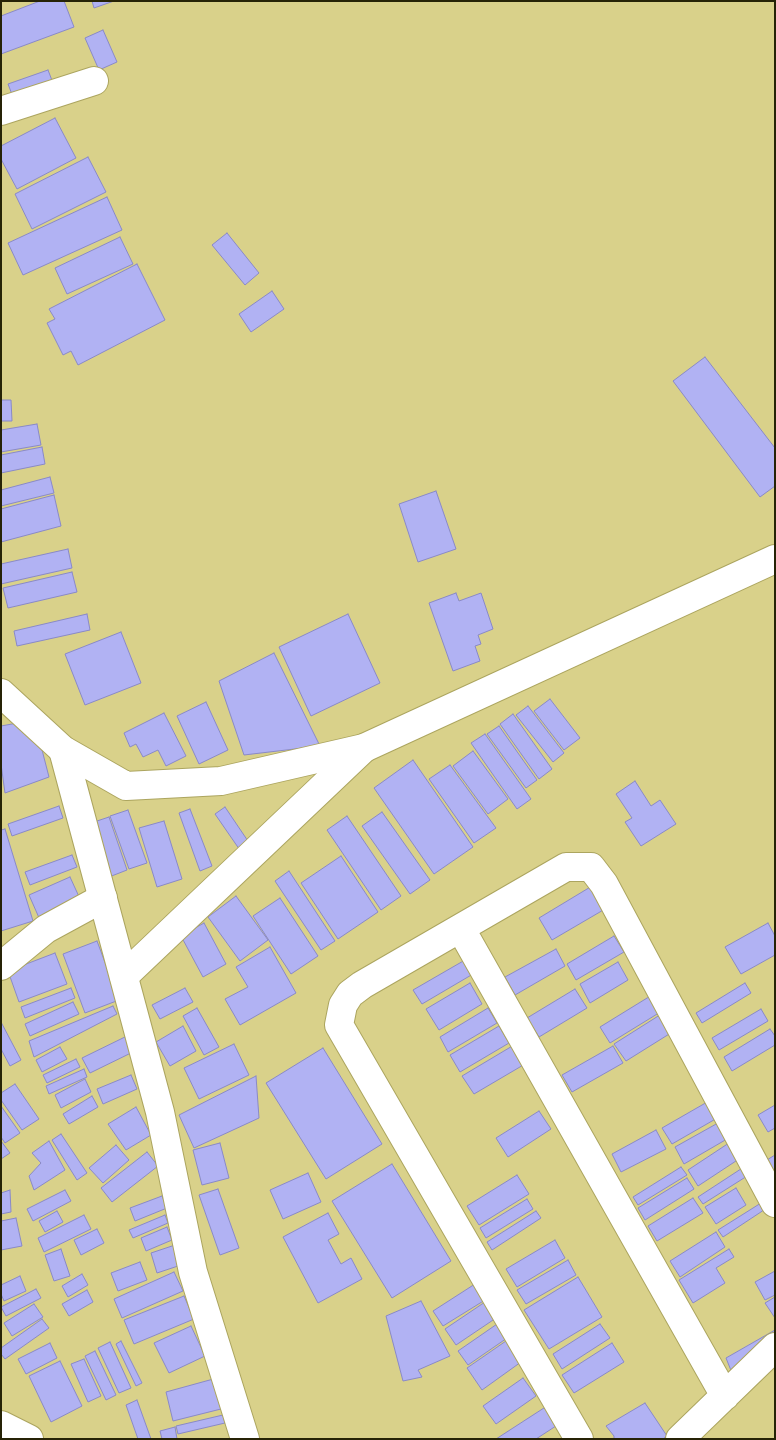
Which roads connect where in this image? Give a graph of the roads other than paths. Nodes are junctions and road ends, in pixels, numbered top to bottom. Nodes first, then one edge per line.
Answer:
1 (94, 81) dead end
2 (1, 110) edge
3 (775, 559) edge
4 (1, 693) edge
5 (364, 748) junction
6 (63, 750) junction
7 (103, 898) junction
8 (461, 928) junction
9 (1, 966) edge
10 (124, 976) junction
11 (775, 1203) edge
12 (775, 1347) edge
13 (725, 1396) junction
14 (1, 1425) edge
15 (29, 1439) edge
16 (245, 1439) edge
17 (579, 1439) edge
18 (680, 1439) edge

1 - 2 street
3 - 5 street
4 - 6 street
5 - 6 street
5 - 10 street
6 - 7 street
7 - 9 street
7 - 10 street
8 - 11 street
8 - 13 street
8 - 17 street
10 - 16 street
12 - 13 street
13 - 18 street
14 - 15 street

